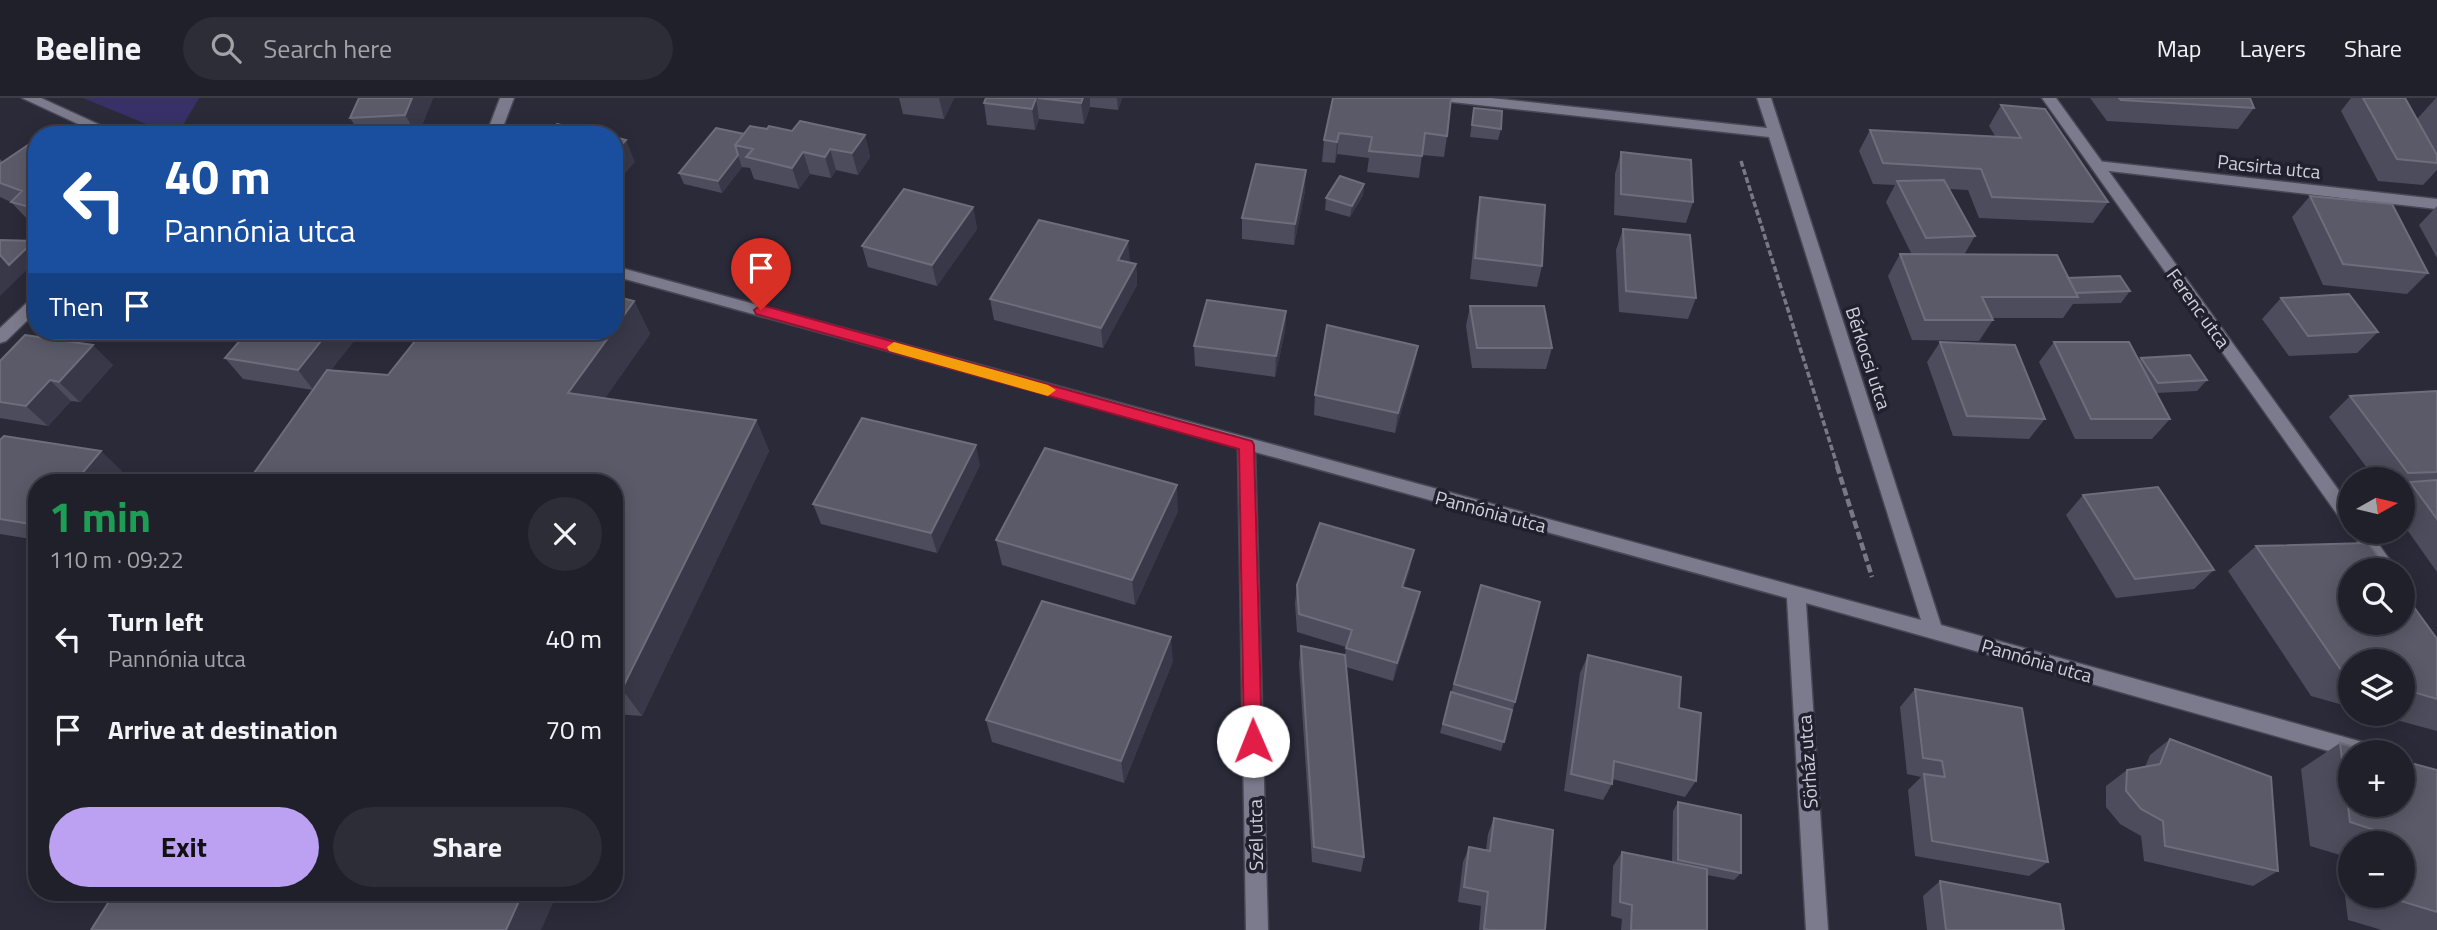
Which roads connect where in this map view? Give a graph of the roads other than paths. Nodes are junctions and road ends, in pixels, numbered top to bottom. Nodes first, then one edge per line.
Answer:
1 (29, 98) edge
2 (507, 98) edge
3 (1452, 98) edge
4 (1763, 98) edge
5 (2049, 98) edge
6 (94, 126) edge
7 (496, 126) edge
8 (1774, 133) junction
9 (2097, 166) junction
10 (2437, 204) edge
11 (623, 273) edge
12 (28, 311) edge
13 (0, 337) edge
14 (1247, 445) junction
15 (2338, 502) edge
16 (1796, 593) junction
17 (1934, 632) junction
18 (2338, 744) edge
19 (1257, 930) edge
20 (1817, 930) edge

1 - 6 street
2 - 7 street
3 - 8 street
4 - 8 street, Bérkocsi utca
5 - 9 street, Ferenc utca
8 - 17 street, Bérkocsi utca
9 - 10 street, Pacsirta utca
9 - 15 street, Ferenc utca
11 - 14 street, Pannónia utca
12 - 13 street
14 - 16 street, Pannónia utca
14 - 19 street, Szél utca
16 - 17 street, Pannónia utca
16 - 20 street, Sörház utca
17 - 18 street, Pannónia utca

